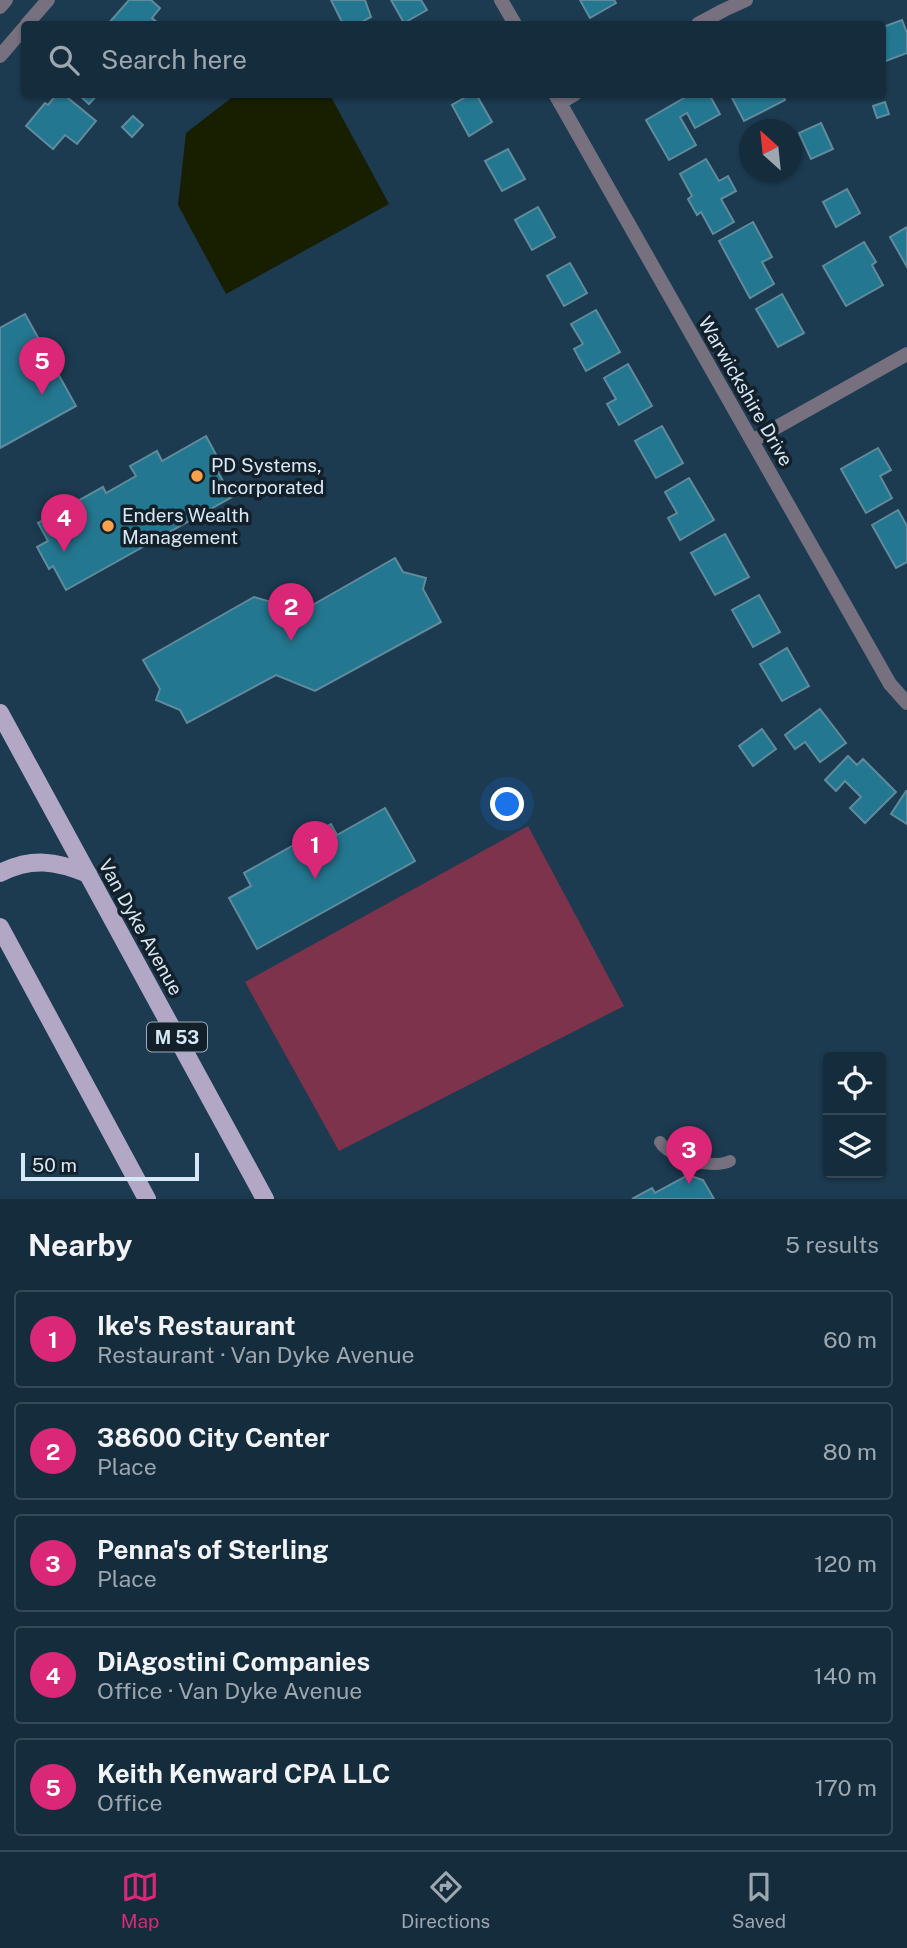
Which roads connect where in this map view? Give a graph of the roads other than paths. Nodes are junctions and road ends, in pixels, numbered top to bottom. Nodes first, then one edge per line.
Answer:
1 (6, 0) edge
2 (48, 0) edge
3 (501, 0) edge
4 (746, 0) edge
5 (0, 7) edge
6 (30, 21) edge
7 (513, 21) edge
8 (703, 21) edge
9 (21, 32) edge
10 (0, 56) edge
11 (557, 99) edge
12 (907, 354) edge
13 (752, 441) junction
14 (907, 703) edge
15 (0, 713) edge
16 (0, 873) edge
17 (88, 874) junction
18 (0, 927) edge
19 (660, 1142) dead end
20 (730, 1161) dead end
21 (147, 1199) edge
22 (265, 1199) edge

1 - 5 street
2 - 6 street
3 - 7 street
4 - 8 street
9 - 10 street
11 - 13 street, Warwickshire Drive
12 - 13 street
13 - 14 street, Warwickshire Drive
15 - 17 main road, Van Dyke Avenue / M 53
16 - 17 main road
17 - 22 main road, Van Dyke Avenue / M 53
18 - 21 main road
19 - 20 lane

